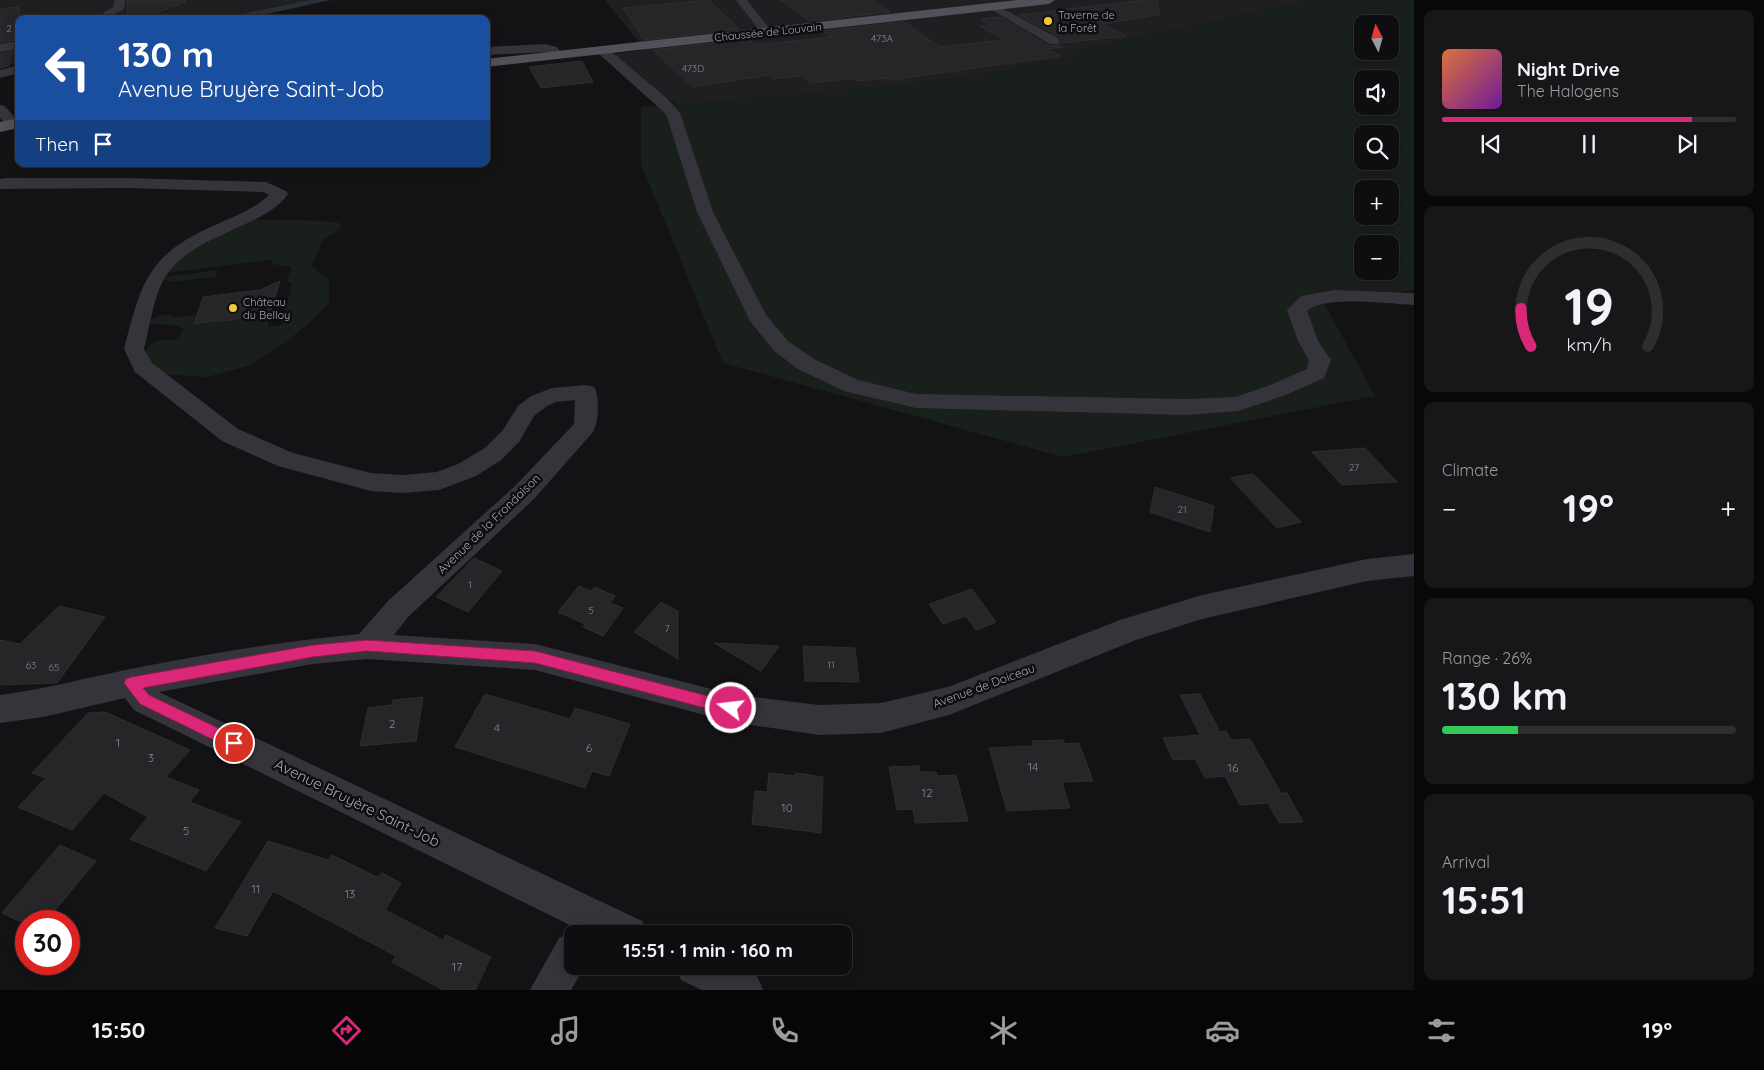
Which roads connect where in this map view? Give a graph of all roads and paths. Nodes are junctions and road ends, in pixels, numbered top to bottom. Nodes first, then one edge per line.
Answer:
1 (120, 0) edge
2 (741, 0) edge
3 (1049, 0) edge
4 (999, 4) edge
5 (110, 15) edge
6 (766, 32) junction
7 (1054, 41) dead end
8 (15, 46) edge
9 (0, 48) edge
10 (602, 50) junction
11 (490, 51) edge
12 (557, 55) junction
13 (490, 63) edge
14 (15, 70) edge
15 (0, 74) edge
16 (0, 108) edge
17 (11, 124) edge
18 (0, 184) edge
19 (1414, 299) edge
20 (1414, 564) edge
21 (367, 646) junction
22 (131, 683) junction
23 (0, 709) edge
24 (587, 925) edge
25 (564, 965) edge
26 (713, 975) edge
27 (550, 990) edge
28 (743, 990) edge

1 - 5 street
2 - 6 street
3 - 4 main road, Chaussée de Louvain
4 - 6 main road, Chaussée de Louvain
4 - 7 street
6 - 10 main road, Chaussée de Louvain
8 - 9 street
10 - 12 main road, Chaussée de Louvain
10 - 19 street
11 - 12 street
12 - 13 main road, Chaussée de Louvain
14 - 15 street
16 - 17 street
18 - 21 street, Avenue de la Frondaison
20 - 21 street, Avenue de Doiceau
21 - 22 street, Avenue de Doiceau
22 - 23 street
22 - 24 street, Avenue Bruyère Saint-Job
25 - 27 street
26 - 28 street

